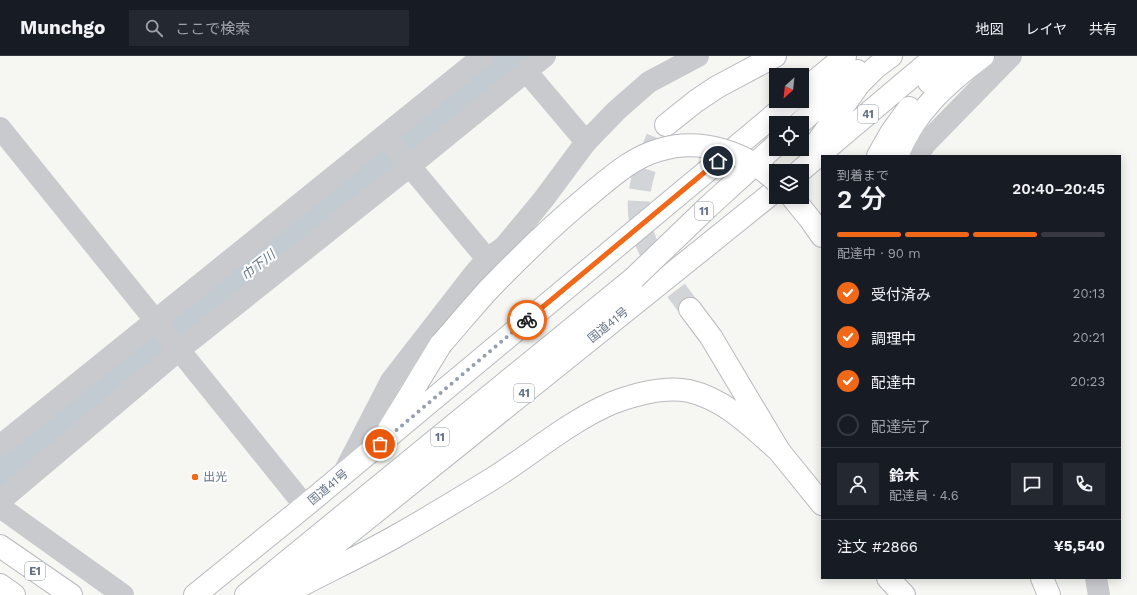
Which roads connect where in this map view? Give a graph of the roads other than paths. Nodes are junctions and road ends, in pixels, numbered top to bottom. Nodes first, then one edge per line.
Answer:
1 (483, 56) edge
2 (545, 56) edge
3 (698, 56) edge
4 (742, 56) edge
5 (775, 56) edge
6 (845, 56) edge
7 (874, 56) edge
8 (891, 56) edge
9 (936, 56) edge
10 (955, 56) edge
11 (983, 56) edge
12 (1011, 56) edge
13 (526, 71) junction
14 (809, 86) edge
15 (783, 108) edge
16 (808, 116) edge
17 (0, 128) edge
18 (385, 136) junction
19 (586, 142) junction
20 (769, 151) edge
21 (879, 155) edge
22 (897, 155) edge
23 (918, 155) edge
24 (801, 164) edge
25 (808, 164) edge
26 (410, 166) junction
27 (769, 174) edge
28 (769, 196) edge
29 (798, 204) edge
30 (821, 235) edge
31 (487, 259) junction
32 (690, 309) tunnel mouth
33 (155, 322) junction
34 (179, 350) junction
35 (380, 444) junction
36 (0, 446) edge
37 (779, 451) junction
38 (343, 474) junction
39 (0, 501) edge
40 (821, 503) edge
41 (305, 506) junction
42 (0, 507) edge
43 (0, 546) edge
44 (879, 579) edge
45 (889, 579) edge
46 (1036, 579) edge
47 (1042, 579) edge
48 (1096, 579) edge
49 (0, 586) edge
50 (14, 595) edge
51 (71, 595) edge
52 (123, 595) edge
53 (195, 595) edge
54 (246, 595) edge
55 (272, 595) edge
56 (281, 595) edge
57 (889, 595) edge
58 (904, 595) edge
59 (1039, 595) edge
60 (1049, 595) edge
61 (1099, 595) edge

1 - 18 street
2 - 13 street
3 - 19 street
4 - 5 highway
6 - 14 highway
7 - 16 highway
8 - 24 highway
9 - 25 highway, 41
10 - 21 highway
11 - 22 highway
12 - 23 street
13 - 19 street
13 - 26 street
15 - 35 highway, 国道41号
17 - 33 street
18 - 26 street
18 - 33 street
19 - 31 street
20 - 54 highway, 11, bridge
26 - 31 street
26 - 34 street
27 - 35 highway, bridge
28 - 55 highway, 国道41号 / 41
29 - 30 highway
31 - 38 street
32 - 37 highway
33 - 34 street
33 - 36 street
34 - 39 street
34 - 41 street
35 - 38 highway, 国道41号
37 - 40 highway
37 - 56 highway
38 - 41 highway, 国道41号
41 - 53 highway, 国道41号
42 - 52 street
43 - 51 highway, E1
44 - 57 highway
45 - 58 highway
46 - 59 highway
47 - 60 highway
48 - 61 street
49 - 50 highway

